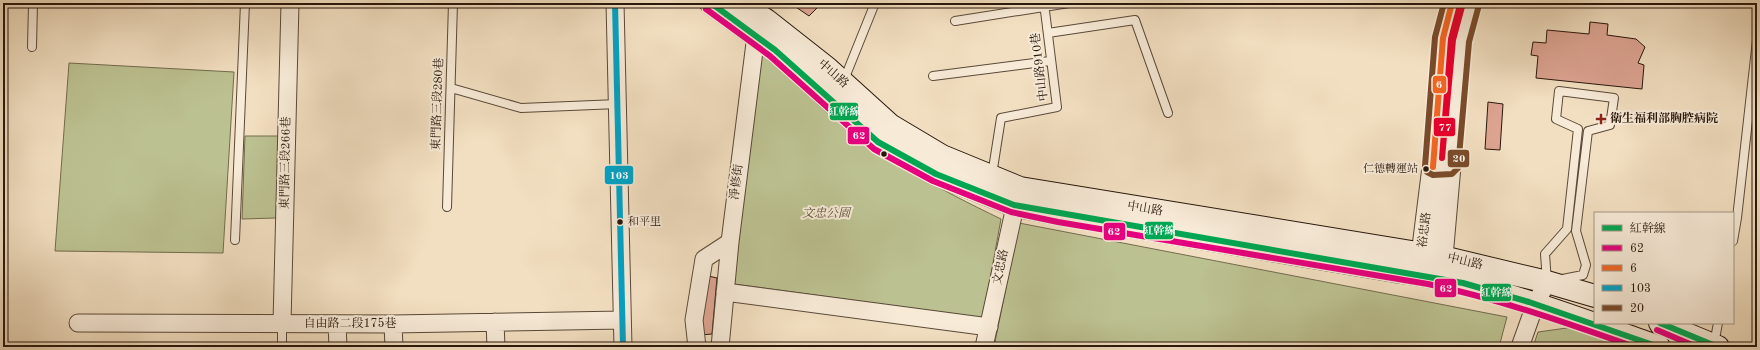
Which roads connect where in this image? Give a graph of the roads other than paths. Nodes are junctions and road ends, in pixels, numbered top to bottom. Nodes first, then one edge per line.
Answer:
1 (33, 3) edge
2 (245, 3) edge
3 (290, 3) edge
4 (452, 3) edge
5 (615, 3) edge
6 (711, 3) edge
7 (741, 3) edge
8 (875, 3) edge
9 (1069, 3) edge
10 (1452, 3) edge
11 (1471, 3) edge
12 (1045, 5) edge
13 (955, 21) dead end
14 (761, 28) junction
15 (1048, 34) junction
16 (1757, 40) edge
17 (32, 47) dead end
18 (1050, 61) junction
19 (933, 76) dead end
20 (451, 88) junction
21 (836, 91) junction
22 (618, 104) junction
23 (1168, 113) dead end
24 (1441, 166) junction
25 (992, 176) junction
26 (1017, 196) junction
27 (447, 207) dead end
28 (1734, 235) edge
29 (235, 240) dead end
30 (730, 242) junction
31 (1430, 262) junction
32 (1547, 282) junction
33 (724, 292) junction
34 (1594, 296) edge
35 (1535, 305) junction
36 (622, 320) junction
37 (495, 322) junction
38 (78, 323) dead end
39 (282, 323) junction
40 (337, 324) junction
41 (393, 324) junction
42 (1662, 324) edge
43 (1718, 324) edge
44 (989, 327) junction
45 (1716, 346) edge
46 (282, 347) edge
47 (338, 347) edge
48 (394, 347) edge
49 (496, 347) edge
50 (623, 347) edge
51 (697, 347) edge
52 (720, 347) edge
53 (984, 347) edge
54 (1520, 347) edge
55 (1659, 347) edge

1 - 17 lane
2 - 29 lane
3 - 39 street, 東門路三段266巷
4 - 20 lane, 東門路三段280巷
5 - 22 street
6 - 14 main road
7 - 14 main road
8 - 21 lane
9 - 12 lane
10 - 24 street, 裕忠路
11 - 24 street, 裕忠路
12 - 13 lane
12 - 15 lane, 中山路910巷
14 - 21 main road, 中山路
14 - 30 street, 淨修街
15 - 18 lane, 中山路910巷
15 - 23 lane
16 - 28 lane
18 - 19 lane
18 - 25 lane, 中山路910巷
20 - 22 lane
20 - 27 lane, 東門路三段280巷
21 - 25 main road, 中山路
21 - 26 main road, 中山路
22 - 36 street
24 - 31 street, 裕忠路
25 - 26 main road, 中山路
26 - 31 main road, 中山路
26 - 44 street, 文忠路
30 - 33 street, 淨修街
30 - 51 street
31 - 32 main road, 中山路
31 - 35 main road, 中山路
32 - 32 lane
32 - 34 main road, 中山路
32 - 35 street
33 - 44 street
33 - 52 street, 淨修街
35 - 54 street
35 - 55 main road, 中山路
36 - 37 street, 自由路二段175巷
36 - 50 street
37 - 41 street, 自由路二段175巷
37 - 49 street
38 - 39 street, 自由路二段175巷
39 - 40 street, 自由路二段175巷
39 - 46 lane
40 - 41 street, 自由路二段175巷
40 - 47 street
41 - 48 street
42 - 45 main road
43 - 45 lane
44 - 53 street, 文忠路

